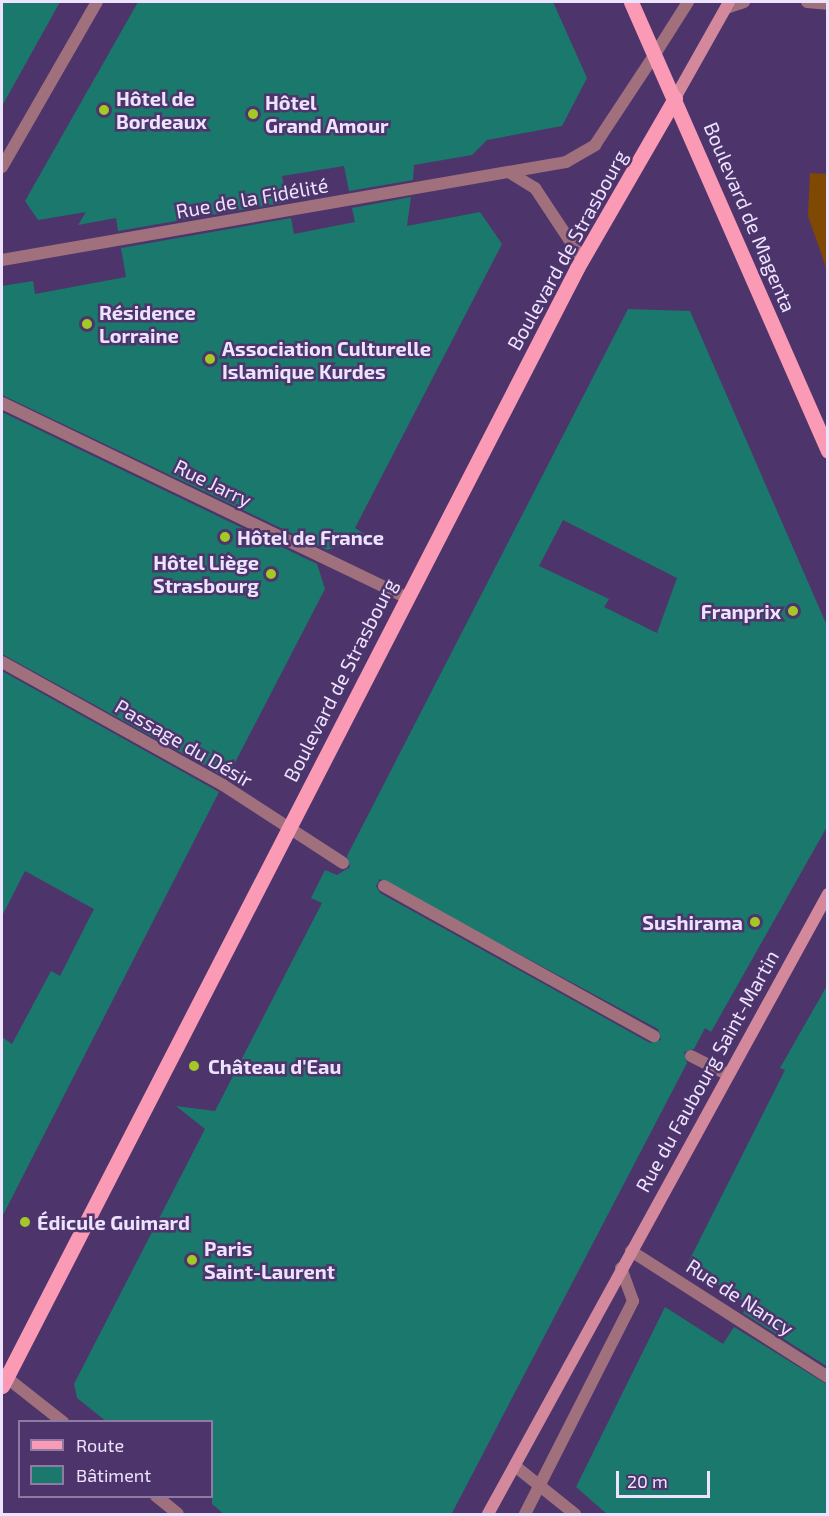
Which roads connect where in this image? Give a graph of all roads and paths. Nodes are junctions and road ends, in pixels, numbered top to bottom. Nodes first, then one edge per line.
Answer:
1 (97, 2) edge
2 (631, 2) edge
3 (688, 2) edge
4 (744, 2) edge
5 (807, 2) edge
6 (828, 4) edge
7 (727, 5) edge
8 (655, 54) junction
9 (675, 98) junction
10 (2, 167) edge
11 (509, 172) junction
12 (582, 259) junction
13 (2, 260) edge
14 (2, 403) edge
15 (828, 451) edge
16 (407, 598) junction
17 (2, 662) edge
18 (288, 829) junction
19 (343, 863) dead end
20 (384, 886) dead end
21 (828, 894) edge
22 (822, 914) edge
23 (654, 1036) dead end
24 (691, 1056) dead end
25 (726, 1074) junction
26 (630, 1251) junction
27 (621, 1268) junction
28 (828, 1377) edge
29 (3, 1379) edge
30 (60, 1420) edge
31 (515, 1466) junction
32 (539, 1486) junction
33 (157, 1498) edge
34 (178, 1515) edge
35 (489, 1515) edge
36 (525, 1515) edge
37 (575, 1515) edge

1 - 10 street
2 - 8 main road, Boulevard de Magenta
3 - 8 street
4 - 7 street
5 - 6 street
7 - 9 main road, Boulevard de Strasbourg
8 - 9 main road, Boulevard de Magenta
8 - 11 street, Rue de la Fidélité
9 - 12 main road, Boulevard de Strasbourg
9 - 15 main road, Boulevard de Magenta
11 - 12 street
11 - 13 street, Rue de la Fidélité
12 - 16 main road, Boulevard de Strasbourg
14 - 16 street, Rue Jarry
16 - 18 main road, Boulevard de Strasbourg
17 - 18 street, Passage du Désir
18 - 19 street, Passage du Désir
18 - 29 main road, Boulevard de Strasbourg
20 - 23 street
21 - 22 main road, Rue du Faubourg Saint-Martin
22 - 25 main road, Rue du Faubourg Saint-Martin
24 - 25 street
25 - 26 main road, Rue du Faubourg Saint-Martin
26 - 27 main road, Rue du Faubourg Saint-Martin
26 - 28 street, Rue de Nancy
27 - 31 main road, Rue du Faubourg Saint-Martin
27 - 32 street
29 - 30 street
31 - 32 street
31 - 35 main road, Rue du Faubourg Saint-Martin
32 - 36 street
32 - 37 street
33 - 34 street

